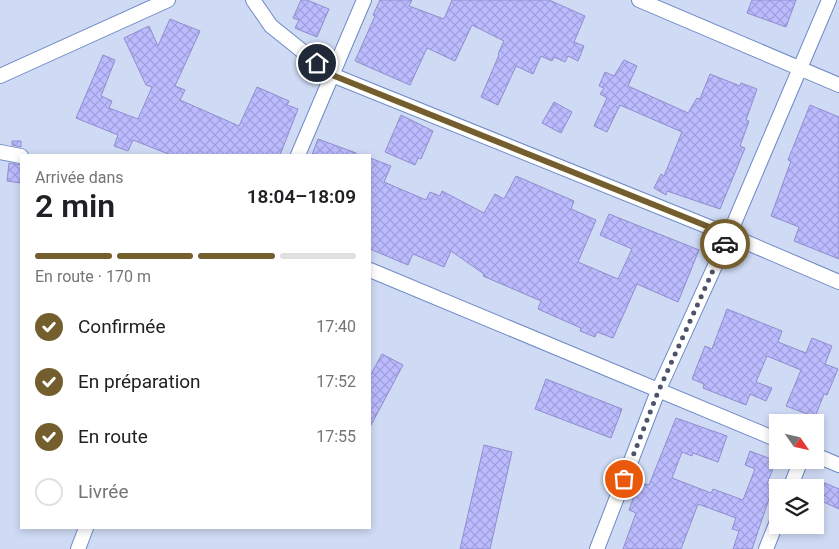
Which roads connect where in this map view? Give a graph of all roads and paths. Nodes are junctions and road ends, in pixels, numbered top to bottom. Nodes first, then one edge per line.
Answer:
1 (168, 0) edge
2 (253, 0) edge
3 (364, 0) edge
4 (639, 0) edge
5 (829, 0) edge
6 (801, 68) junction
7 (332, 75) junction
8 (0, 76) edge
9 (839, 85) edge
10 (0, 152) edge
11 (298, 154) edge
12 (20, 156) edge
13 (729, 235) junction
14 (371, 270) edge
15 (839, 282) edge
16 (658, 392) junction
17 (769, 436) edge
18 (824, 459) edge
19 (839, 465) edge
20 (86, 529) edge
21 (772, 534) edge
22 (78, 549) edge
23 (597, 549) edge
24 (766, 549) edge

1 - 8 street
2 - 7 street
3 - 7 street
4 - 6 street
5 - 6 street
6 - 9 street
6 - 13 street
7 - 11 street
7 - 13 street
10 - 12 street
13 - 15 street
13 - 16 street
14 - 16 street
16 - 17 street
16 - 23 street
18 - 19 street
20 - 22 street
21 - 24 street

